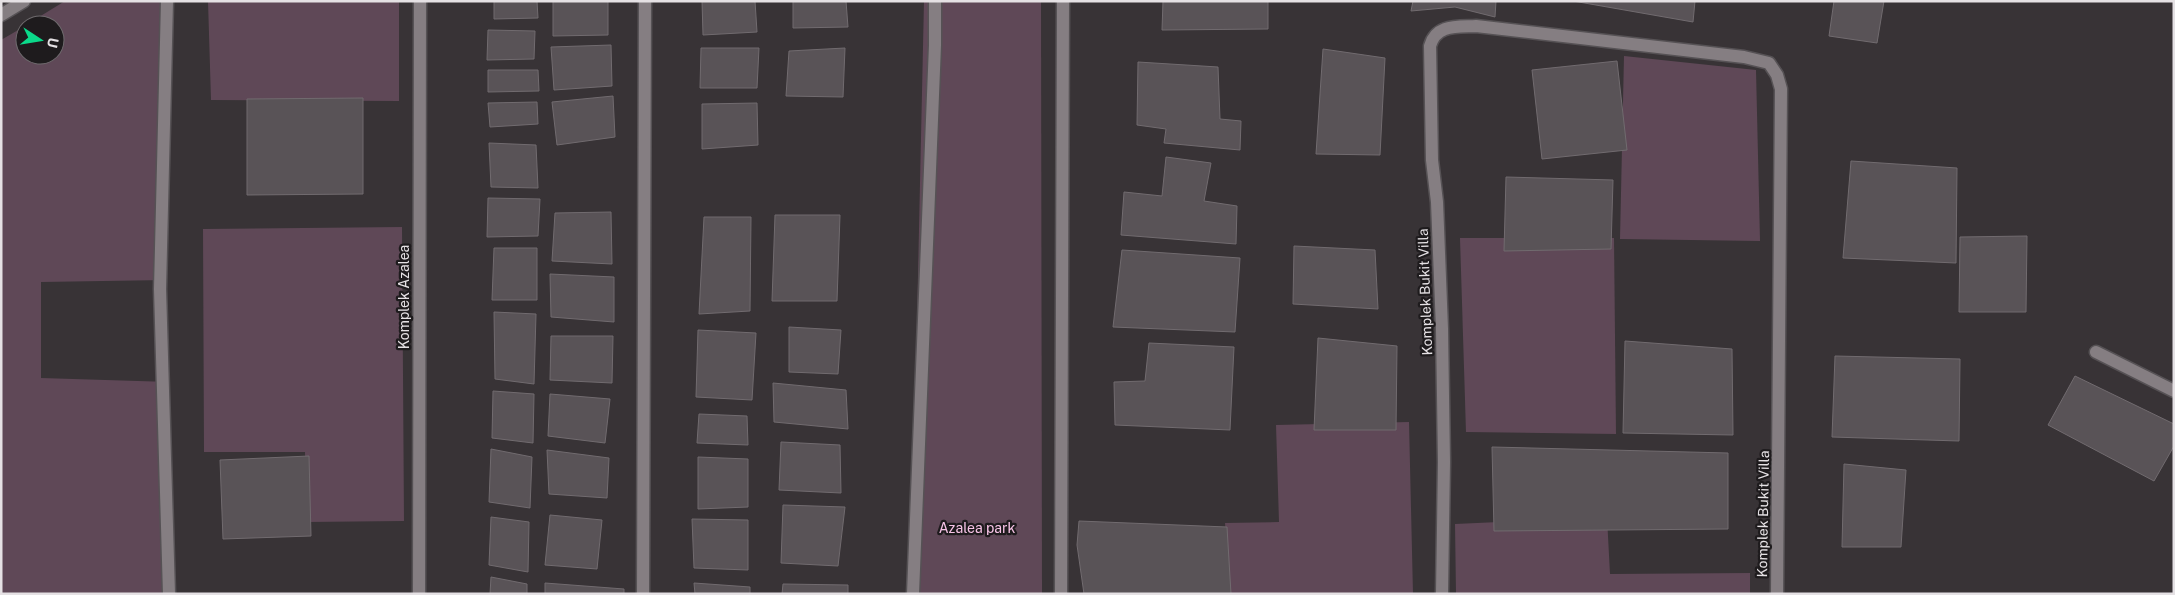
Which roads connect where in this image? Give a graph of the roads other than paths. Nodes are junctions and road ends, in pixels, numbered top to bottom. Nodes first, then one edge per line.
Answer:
1 (24, 1) edge
2 (167, 1) edge
3 (420, 1) edge
4 (644, 1) edge
5 (935, 1) edge
6 (1063, 1) edge
7 (1, 15) edge
8 (2096, 352) dead end
9 (2174, 391) edge
10 (169, 594) edge
11 (419, 594) edge
12 (643, 594) edge
13 (913, 594) edge
14 (1061, 594) edge
15 (1442, 594) edge
16 (1777, 594) edge

1 - 7 street
2 - 10 street
3 - 11 street, Komplek Azalea
4 - 12 street
5 - 13 street
6 - 14 street
8 - 9 street
15 - 16 street, Komplek Bukit Villa

